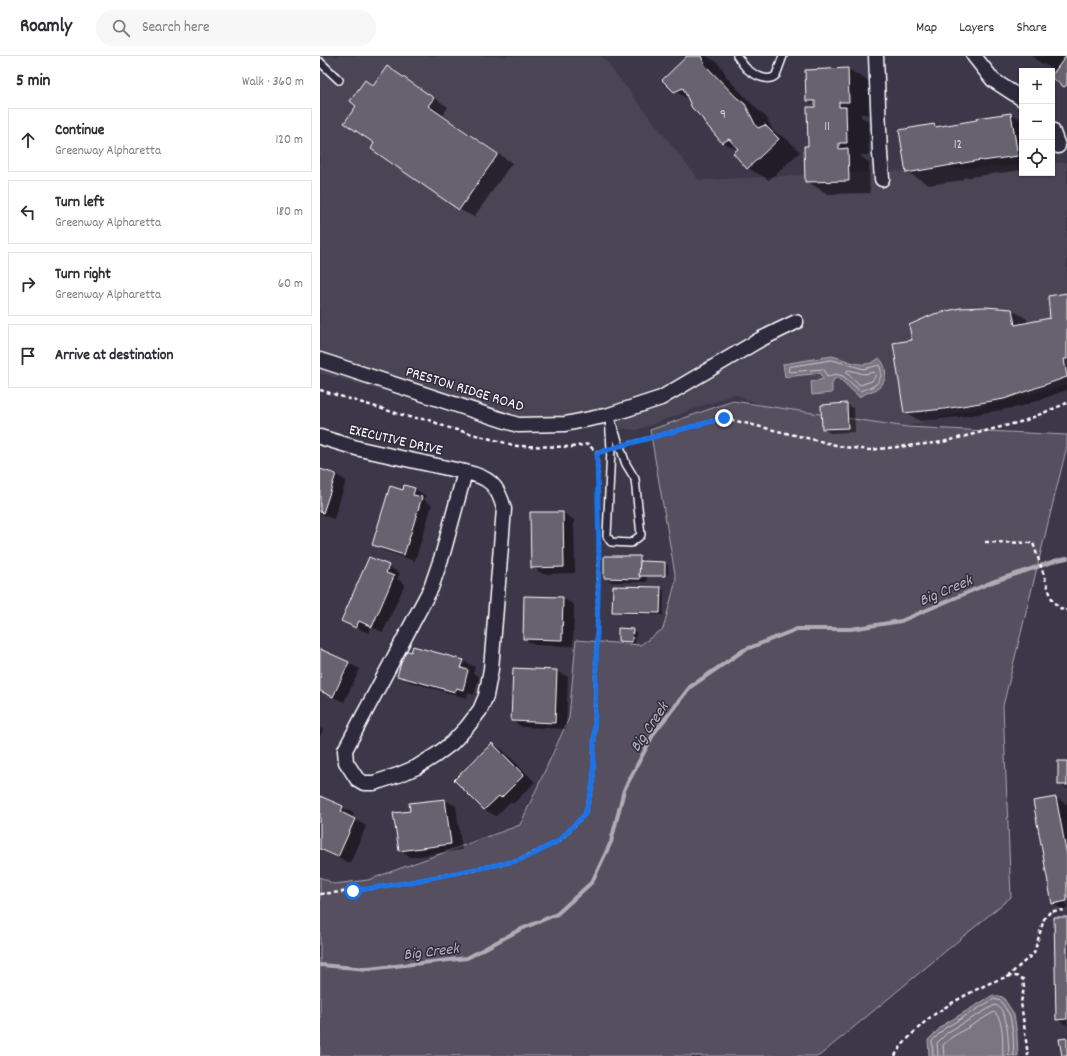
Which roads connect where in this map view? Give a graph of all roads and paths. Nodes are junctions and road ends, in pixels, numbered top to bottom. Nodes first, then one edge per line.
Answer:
1 (737, 56) edge
2 (783, 56) edge
3 (876, 56) edge
4 (974, 56) edge
5 (320, 62) edge
6 (339, 80) dead end
7 (1019, 97) edge
8 (1055, 138) edge
9 (1058, 146) dead end
10 (882, 179) dead end
11 (796, 322) dead end
12 (320, 360) edge
13 (320, 390) edge
14 (1067, 403) edge
15 (609, 415) junction
16 (320, 437) edge
17 (620, 446) junction
18 (611, 449) junction
19 (597, 453) junction
20 (465, 472) junction
21 (598, 481) dead end
22 (599, 535) dead end
23 (985, 542) dead end
24 (1067, 610) edge
25 (320, 894) edge
26 (1067, 910) edge
27 (1007, 977) junction
28 (895, 1056) edge
29 (1028, 1056) edge

1 - 2 lane
3 - 10 street
4 - 7 street
5 - 6 lane
8 - 9 street
11 - 15 street, PRESTON RIDGE ROAD
12 - 15 street, PRESTON RIDGE ROAD
13 - 19 path
14 - 17 path
15 - 17 lane
15 - 18 lane
16 - 20 street, EXECUTIVE DRIVE
17 - 18 lane
18 - 19 path
19 - 21 path
20 - 20 street, EXECUTIVE DRIVE
22 - 25 path
23 - 24 path
26 - 27 path
27 - 28 path
27 - 29 path

